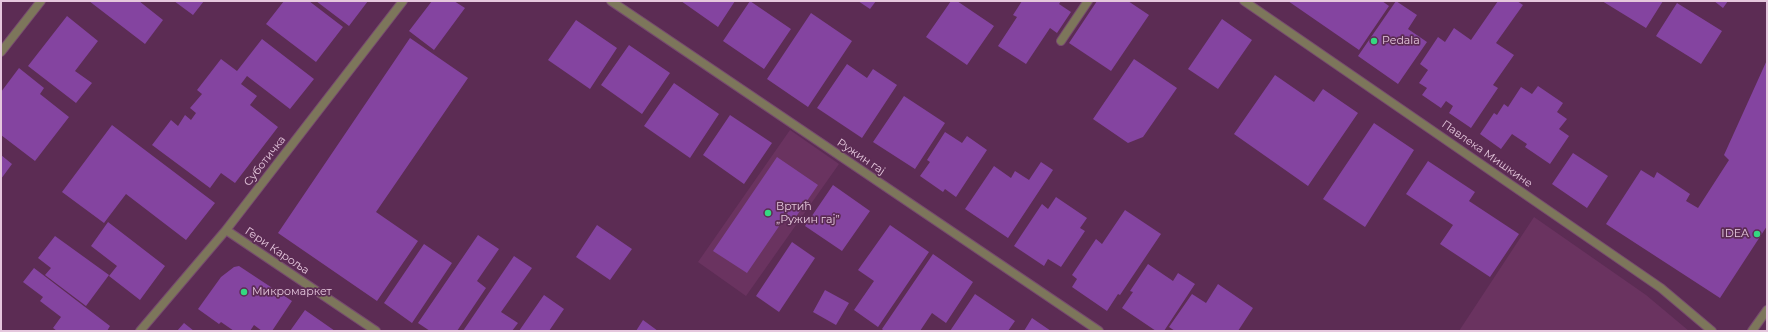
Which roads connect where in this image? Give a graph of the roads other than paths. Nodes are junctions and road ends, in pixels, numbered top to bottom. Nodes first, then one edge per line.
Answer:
1 (41, 1) edge
2 (403, 1) edge
3 (611, 1) edge
4 (1088, 1) edge
5 (1244, 1) edge
6 (1061, 41) dead end
7 (1, 52) edge
8 (226, 230) junction
9 (1767, 310) edge
10 (140, 331) edge
11 (376, 331) edge
12 (1099, 331) edge
13 (1712, 331) edge
14 (1752, 331) edge

1 - 7 street
2 - 8 street, Суботичка
3 - 12 street, Ружин гај
4 - 6 street
5 - 13 street, Павлека Мишкине
8 - 10 street, Суботичка
8 - 11 street, Гери Кароља
9 - 14 street

